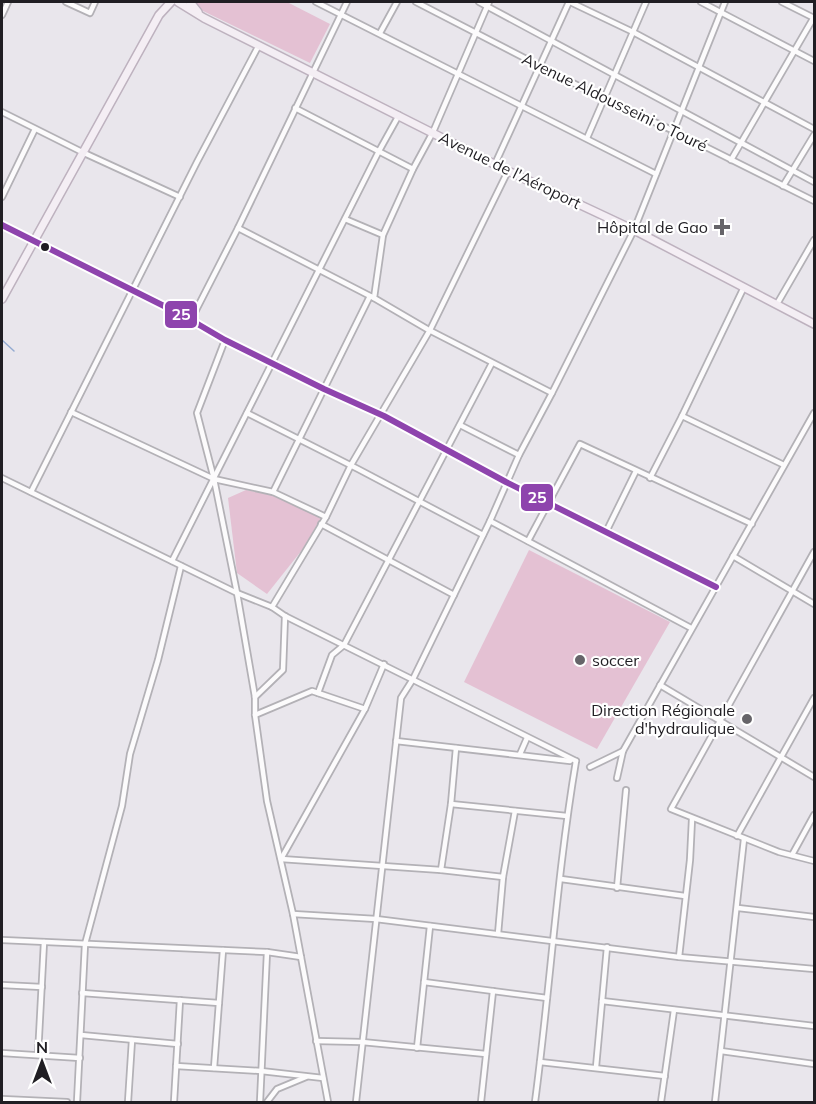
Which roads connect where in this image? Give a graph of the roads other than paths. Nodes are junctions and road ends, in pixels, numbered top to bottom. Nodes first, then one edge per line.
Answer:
1 (8, 2) edge
2 (66, 2) edge
3 (95, 2) edge
4 (162, 2) edge
5 (171, 2) edge
6 (178, 2) edge
7 (190, 2) edge
8 (316, 2) edge
9 (346, 2) edge
10 (397, 2) edge
11 (416, 2) edge
12 (479, 2) edge
13 (569, 2) edge
14 (646, 2) edge
15 (701, 2) edge
16 (725, 2) edge
17 (782, 2) edge
18 (488, 4) edge
19 (721, 11) junction
20 (340, 14) junction
21 (2, 15) edge
22 (159, 15) junction
23 (204, 18) junction
24 (814, 18) edge
25 (475, 32) junction
26 (633, 32) junction
27 (380, 33) junction
28 (551, 40) junction
29 (259, 45) junction
30 (796, 51) junction
31 (814, 61) edge
32 (540, 66) junction
33 (698, 67) junction
34 (312, 71) junction
35 (459, 73) junction
36 (614, 75) junction
37 (604, 99) junction
38 (763, 103) junction
39 (522, 105) junction
40 (295, 108) junction
41 (682, 110) junction
42 (2, 112) edge
43 (399, 115) junction
44 (35, 129) junction
45 (814, 129) edge
46 (674, 131) junction
47 (433, 132) junction
48 (814, 135) edge
49 (587, 138) junction
50 (740, 142) junction
51 (379, 151) junction
52 (82, 152) junction
53 (731, 160) junction
54 (495, 164) junction
55 (413, 169) junction
56 (508, 171) junction
57 (794, 171) junction
58 (656, 174) junction
59 (814, 182) edge
60 (783, 186) junction
61 (2, 197) edge
62 (180, 197) junction
63 (814, 201) edge
64 (345, 219) junction
65 (2, 225) edge
66 (238, 228) junction
67 (634, 230) junction
68 (383, 236) junction
69 (32, 240) junction
70 (814, 240) edge
71 (319, 270) junction
72 (744, 287) junction
73 (133, 290) junction
74 (372, 297) junction
75 (2, 299) edge
76 (777, 304) junction
77 (191, 320) junction
78 (814, 324) edge
79 (430, 330) junction
80 (225, 340) junction
81 (492, 363) junction
82 (273, 364) junction
83 (324, 389) junction
84 (552, 393) junction
85 (71, 412) junction
86 (247, 413) junction
87 (381, 415) junction
88 (682, 416) junction
89 (814, 417) edge
90 (460, 425) junction
91 (299, 440) junction
92 (446, 451) junction
93 (519, 455) junction
94 (351, 465) junction
95 (784, 465) junction
96 (636, 471) junction
97 (2, 478) edge
98 (650, 478) junction
99 (214, 479) junction
100 (506, 482) junction
101 (31, 492) junction
102 (273, 492) junction
103 (419, 502) junction
104 (548, 503) junction
105 (326, 517) junction
106 (490, 521) junction
107 (321, 524) junction
108 (752, 524) junction
109 (606, 532) junction
110 (483, 535) junction
111 (528, 541) junction
112 (814, 552) edge
113 (733, 556) junction
114 (172, 561) junction
115 (388, 561) junction
116 (181, 566) junction
117 (716, 587) junction
118 (792, 592) junction
119 (237, 593) junction
120 (454, 595) junction
121 (814, 604) edge
122 (272, 607) junction
123 (285, 616) junction
124 (691, 628) junction
125 (344, 645) junction
126 (384, 664) junction
127 (413, 679) junction
128 (660, 686) junction
129 (318, 693) junction
130 (255, 697) junction
131 (814, 698) edge
132 (365, 709) junction
133 (255, 715) junction
134 (719, 721) junction
135 (527, 738) junction
136 (396, 741) junction
137 (456, 748) junction
138 (623, 751) junction
139 (520, 754) junction
140 (782, 758) junction
141 (576, 761) junction
142 (591, 767) dead end
143 (814, 777) edge
144 (618, 778) dead end
145 (626, 790) dead end
146 (451, 804) junction
147 (515, 811) junction
148 (814, 815) edge
149 (567, 816) junction
150 (693, 819) junction
151 (737, 836) junction
152 (744, 839) junction
153 (792, 855) junction
154 (281, 859) junction
155 (814, 861) edge
156 (382, 866) junction
157 (441, 870) junction
158 (503, 877) junction
159 (561, 879) junction
160 (618, 888) junction
161 (685, 896) junction
162 (738, 908) junction
163 (293, 914) junction
164 (814, 917) edge
165 (376, 919) junction
166 (430, 926) junction
167 (498, 934) junction
168 (2, 940) edge
169 (554, 941) junction
170 (44, 942) junction
171 (85, 944) junction
172 (607, 947) junction
173 (223, 950) junction
174 (267, 952) junction
175 (301, 957) junction
176 (679, 957) junction
177 (731, 961) junction
178 (814, 969) edge
179 (423, 982) junction
180 (2, 985) edge
181 (42, 987) junction
182 (493, 991) junction
183 (82, 993) junction
184 (548, 998) junction
185 (180, 1000) junction
186 (602, 1001) junction
187 (219, 1003) junction
188 (674, 1010) junction
189 (725, 1014) junction
190 (814, 1026) edge
191 (81, 1035) junction
192 (132, 1040) junction
193 (316, 1041) junction
194 (362, 1042) junction
195 (178, 1044) junction
196 (417, 1048) junction
197 (721, 1051) junction
198 (2, 1053) edge
199 (486, 1054) junction
200 (38, 1055) junction
201 (80, 1058) junction
202 (540, 1062) junction
203 (814, 1064) edge
204 (176, 1066) junction
205 (596, 1067) junction
206 (214, 1068) junction
207 (261, 1071) junction
208 (308, 1076) junction
209 (665, 1076) junction
210 (323, 1078) junction
211 (2, 1099) edge
212 (67, 1102) edge
213 (78, 1102) edge
214 (128, 1102) edge
215 (174, 1102) edge
216 (260, 1102) edge
217 (267, 1102) edge
218 (328, 1102) edge
219 (356, 1102) edge
220 (481, 1102) edge
221 (535, 1102) edge
222 (661, 1102) edge
223 (715, 1102) edge

1 - 21 street
2 - 3 street
4 - 22 main road
5 - 22 main road
6 - 23 main road, Avenue de l'Aéroport
7 - 23 main road
8 - 20 street
9 - 20 street
10 - 27 street
11 - 25 street, Avenue Aldousseini o Touré
12 - 18 street
13 - 26 street
13 - 28 street
14 - 26 street
15 - 19 street
16 - 19 street
17 - 24 street
18 - 25 street
18 - 28 street
19 - 30 street
19 - 33 street
20 - 27 street
20 - 34 street
22 - 52 main road
23 - 29 main road, Avenue de l'Aéroport
24 - 30 street
25 - 32 street, Avenue Aldousseini o Touré
25 - 35 street
26 - 33 street
26 - 36 street
27 - 35 street
28 - 32 street
28 - 36 street
29 - 34 main road, Avenue de l'Aéroport
29 - 62 street
30 - 31 street
30 - 38 street
32 - 37 street, Avenue Aldousseini o Touré
32 - 39 street
33 - 38 street
33 - 41 street
34 - 40 street
34 - 43 main road, Avenue de l'Aéroport
35 - 39 street
35 - 47 street
36 - 37 street
36 - 41 street
37 - 46 street, Avenue Aldousseini o Touré
37 - 49 street
38 - 45 street
38 - 50 street
39 - 49 street
39 - 54 street
40 - 51 street
40 - 66 street
41 - 46 street
41 - 50 street
42 - 44 street
43 - 47 main road, Avenue de l'Aéroport
43 - 51 street
44 - 52 street
44 - 61 street
46 - 53 street, Avenue Aldousseini o Touré
46 - 58 street
47 - 54 main road, Avenue de l'Aéroport
47 - 55 street
48 - 57 street
49 - 58 street
50 - 53 street
50 - 57 street
51 - 55 street
51 - 64 street
52 - 62 street
52 - 69 main road
53 - 60 street, Avenue Aldousseini o Touré
54 - 56 main road, Avenue de l'Aéroport
55 - 68 street
56 - 67 main road, Avenue de l'Aéroport
56 - 79 street
57 - 59 street
57 - 60 street
58 - 67 street
60 - 63 street, Avenue Aldousseini o Touré
62 - 73 street
64 - 68 street
64 - 71 street
65 - 69 street
66 - 71 street
66 - 77 street
67 - 72 main road, Avenue de l'Aéroport
67 - 84 street
68 - 74 street
69 - 73 street
69 - 75 main road
70 - 76 street
71 - 74 street
71 - 82 street
72 - 76 main road, Avenue de l'Aéroport
72 - 88 street
73 - 77 street
73 - 85 street
74 - 79 street
74 - 83 street
76 - 78 main road, Avenue de l'Aéroport
77 - 80 street
79 - 81 street
79 - 87 street
80 - 82 street
80 - 99 street
81 - 84 street
81 - 90 street
82 - 83 street
82 - 86 street
83 - 87 street
83 - 91 street
84 - 93 street
85 - 99 street
85 - 101 street
86 - 91 street
86 - 99 street
87 - 92 street
87 - 94 street
88 - 95 street
88 - 98 street
89 - 95 street
90 - 92 street
90 - 93 street
91 - 94 street
91 - 102 street
92 - 100 street
92 - 103 street
93 - 100 street
94 - 103 street
94 - 105 street
95 - 108 street
96 - 98 street
96 - 104 street
96 - 109 street
97 - 101 street
98 - 108 street
99 - 102 street
99 - 114 street
99 - 119 street
100 - 104 street
100 - 106 street
101 - 114 street
102 - 105 street
103 - 110 street
103 - 115 street
104 - 109 street
104 - 111 street
105 - 107 street
106 - 110 street
106 - 111 street
107 - 115 street
107 - 122 street
108 - 113 street
109 - 117 street
110 - 120 street
111 - 124 street
112 - 118 street
113 - 117 street
113 - 118 street
114 - 116 street
115 - 120 street
115 - 125 street
116 - 119 street
116 - 171 street
117 - 124 street
118 - 121 street
118 - 134 street
119 - 122 street
119 - 130 street
120 - 127 street
122 - 123 street
123 - 125 street
123 - 130 street
124 - 128 street
125 - 126 street
125 - 129 street
126 - 127 street
126 - 132 street
127 - 135 street
127 - 136 street
128 - 134 street
128 - 138 street
129 - 132 street
129 - 133 street
130 - 133 street
131 - 140 street
132 - 154 street
133 - 154 street
134 - 140 street
134 - 150 street
135 - 139 street
135 - 141 street
136 - 137 street
136 - 156 street
137 - 139 street
137 - 146 street
138 - 142 street
138 - 144 street
139 - 141 street
140 - 143 street
140 - 151 street
141 - 149 street
145 - 160 street
146 - 147 street
146 - 157 street
147 - 149 street
147 - 158 street
148 - 153 street
149 - 159 street
150 - 151 street
150 - 161 street
151 - 152 street
152 - 153 street
152 - 162 street
153 - 155 street
154 - 156 street
154 - 163 street
156 - 157 street
156 - 165 street
157 - 158 street
158 - 167 street
159 - 160 street
159 - 169 street
160 - 161 street
161 - 176 street
162 - 164 street
162 - 177 street
163 - 165 street
163 - 175 street
165 - 166 street
165 - 194 street
166 - 167 street
166 - 179 street
167 - 169 street
168 - 170 street
169 - 172 street
169 - 184 street
170 - 171 street
170 - 181 street
171 - 173 street
171 - 183 street
172 - 176 street
172 - 186 street
173 - 174 street
173 - 187 street
174 - 175 street
174 - 207 street
175 - 193 street
176 - 177 street
177 - 178 street
177 - 189 street
179 - 182 street
179 - 196 street
180 - 181 street
181 - 200 street
182 - 184 street
182 - 199 street
183 - 185 street
183 - 191 street
184 - 202 street
185 - 187 street
185 - 195 street
186 - 188 street
186 - 205 street
187 - 206 street
188 - 189 street
188 - 209 street
189 - 190 street
189 - 197 street
191 - 192 street
191 - 201 street
192 - 195 street
192 - 214 street
193 - 194 street
193 - 210 street
194 - 196 street
194 - 219 street
195 - 204 street
196 - 199 street
197 - 203 street
197 - 223 street
198 - 200 street
199 - 220 street
200 - 201 street
201 - 213 street
202 - 205 street
202 - 221 street
204 - 206 street
204 - 215 street
205 - 209 street
206 - 207 street
207 - 208 street
207 - 216 street
208 - 210 street
208 - 217 street
209 - 222 street
210 - 218 street
211 - 212 street

